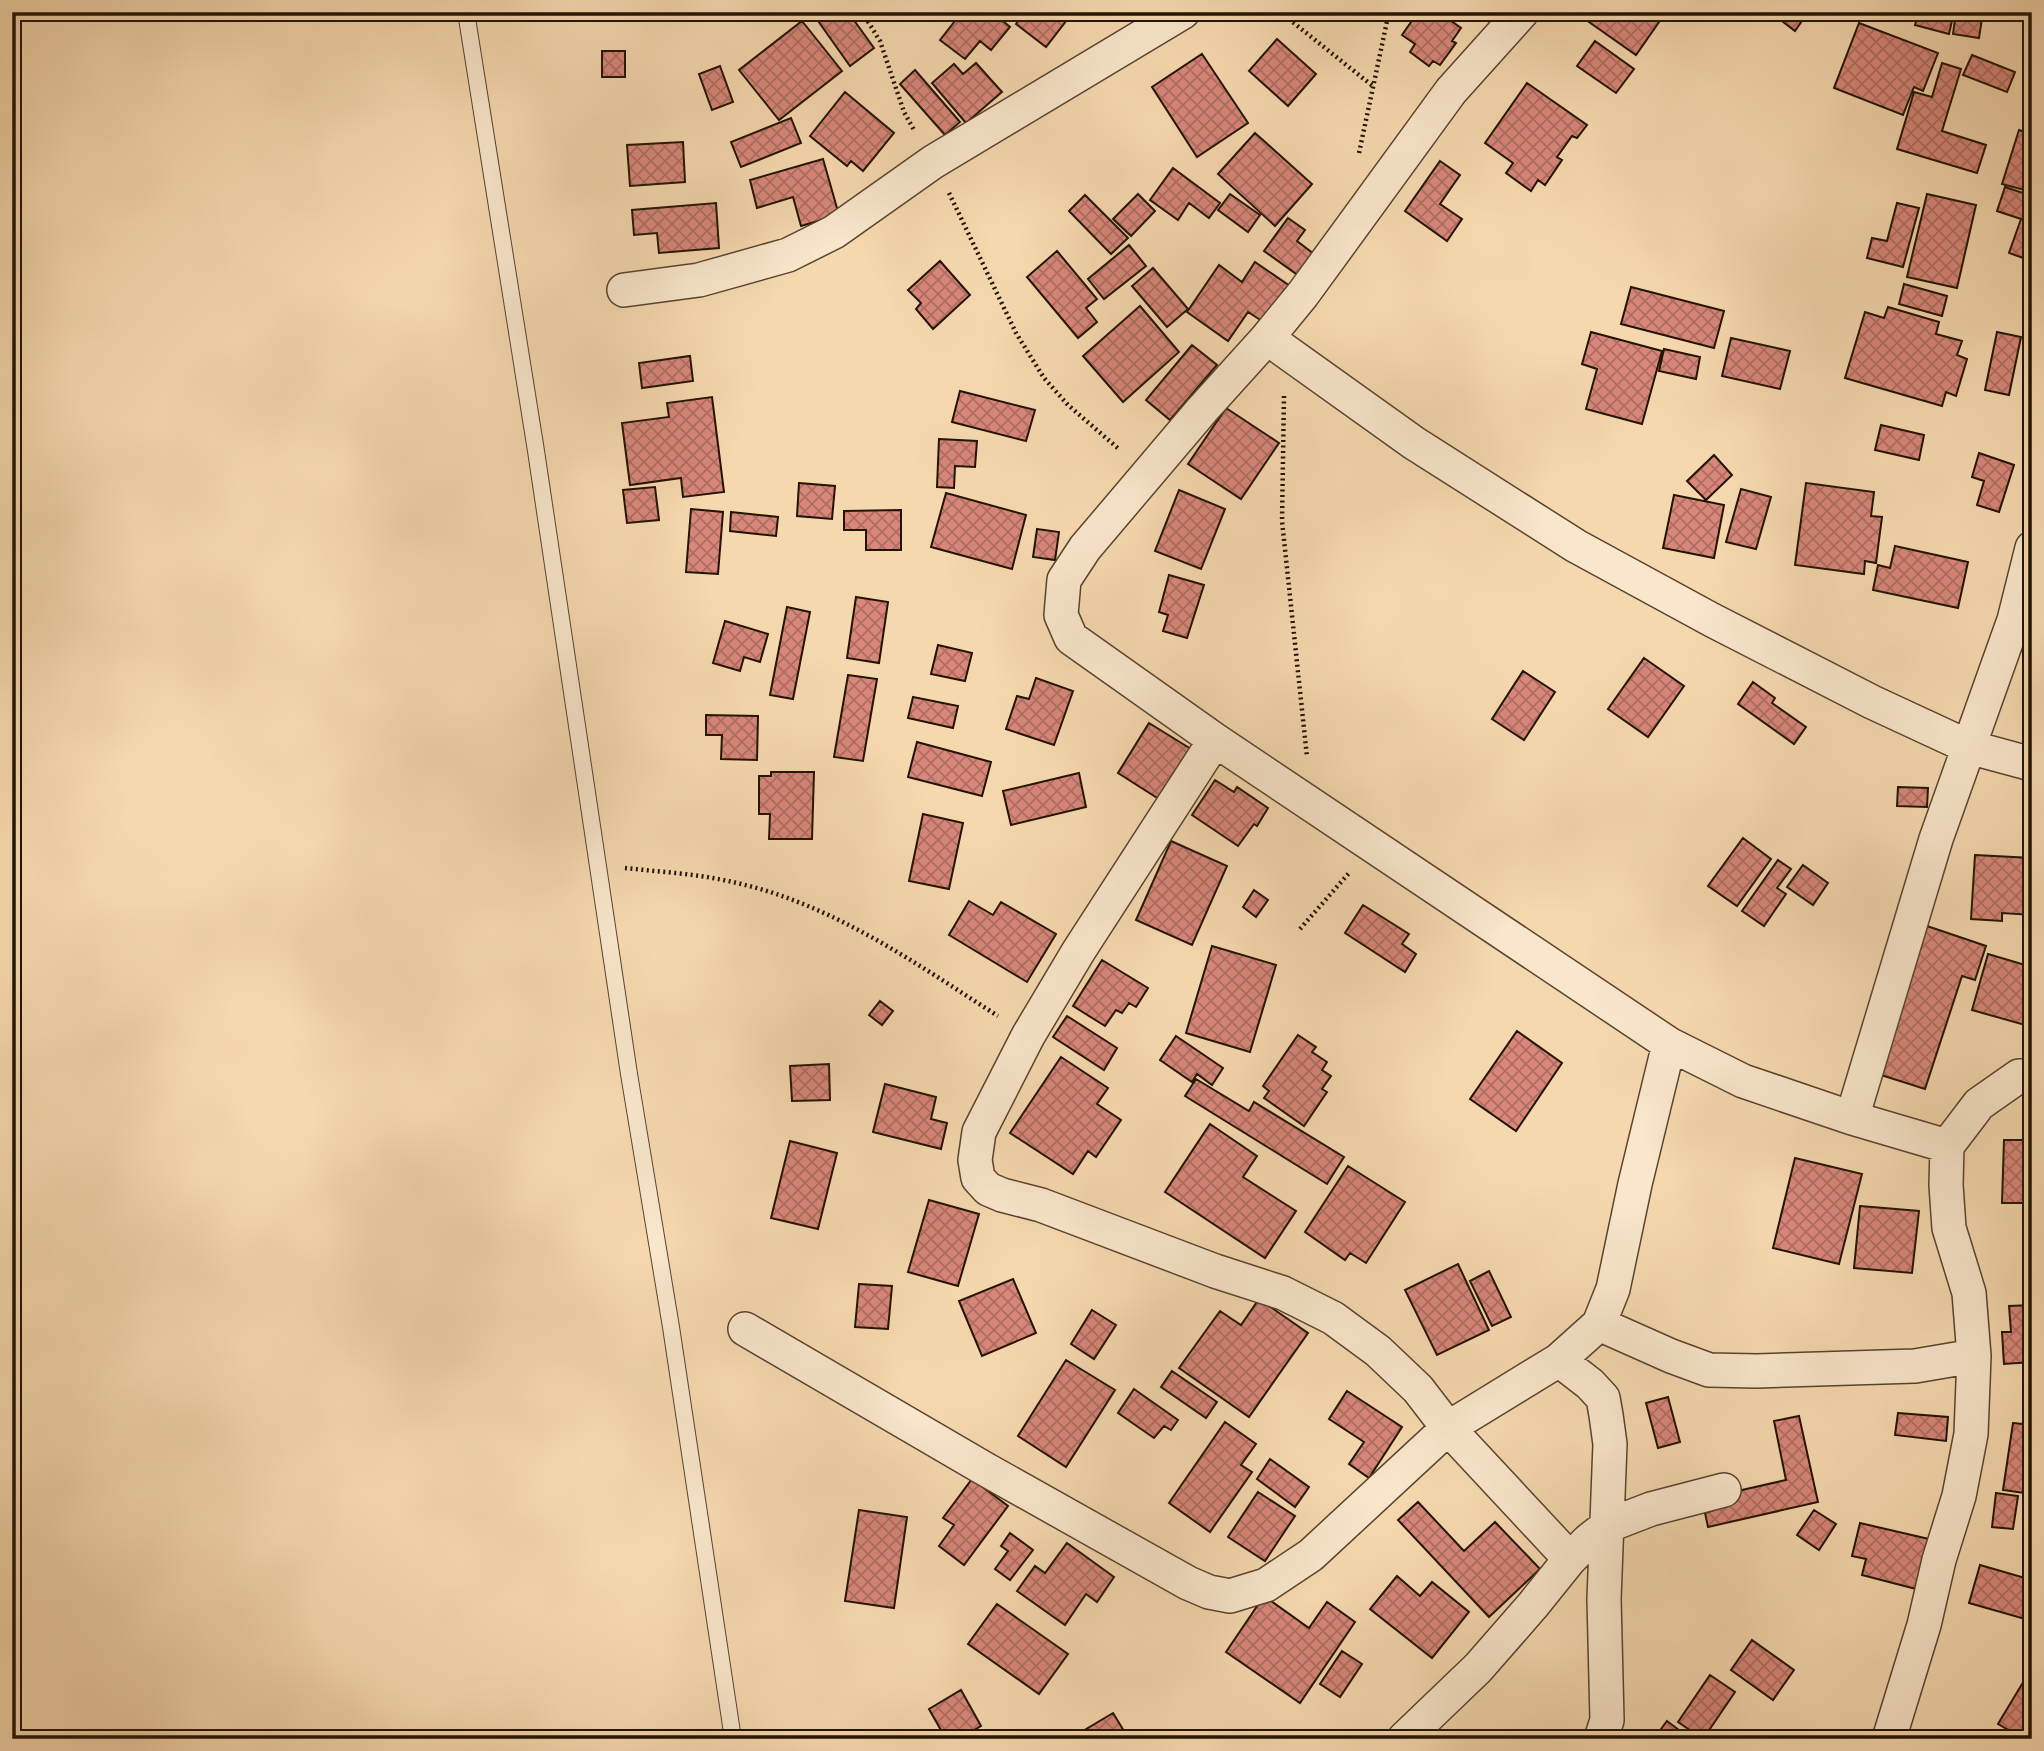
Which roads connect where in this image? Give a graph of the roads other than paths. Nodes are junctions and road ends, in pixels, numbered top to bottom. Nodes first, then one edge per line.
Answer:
1 (466, 12) edge
2 (1182, 12) edge
3 (1522, 12) edge
4 (624, 290) dead end
5 (1277, 345) junction
6 (2032, 548) edge
7 (1215, 740) junction
8 (1969, 747) junction
9 (2032, 764) edge
10 (1669, 1044) junction
11 (2032, 1076) edge
12 (1852, 1118) junction
13 (1948, 1146) junction
14 (1599, 1324) junction
15 (745, 1329) dead end
16 (1974, 1356) junction
17 (1559, 1360) junction
18 (1448, 1428) junction
19 (1724, 1490) dead end
20 (1607, 1525) junction
21 (1570, 1559) junction
22 (733, 1739) edge
23 (1404, 1739) edge
24 (1601, 1739) edge
25 (1889, 1739) edge

1 - 22 lane
2 - 4 street
3 - 5 street
5 - 7 street
5 - 8 street
6 - 8 street
7 - 10 street
7 - 18 street
8 - 9 street
8 - 12 street
10 - 12 street
10 - 14 street
11 - 13 street
12 - 13 street
13 - 16 street
14 - 16 street
14 - 17 street
15 - 18 street
16 - 25 street
17 - 18 street
17 - 20 street
18 - 21 street
19 - 20 street
20 - 21 street
20 - 24 street
21 - 23 street

